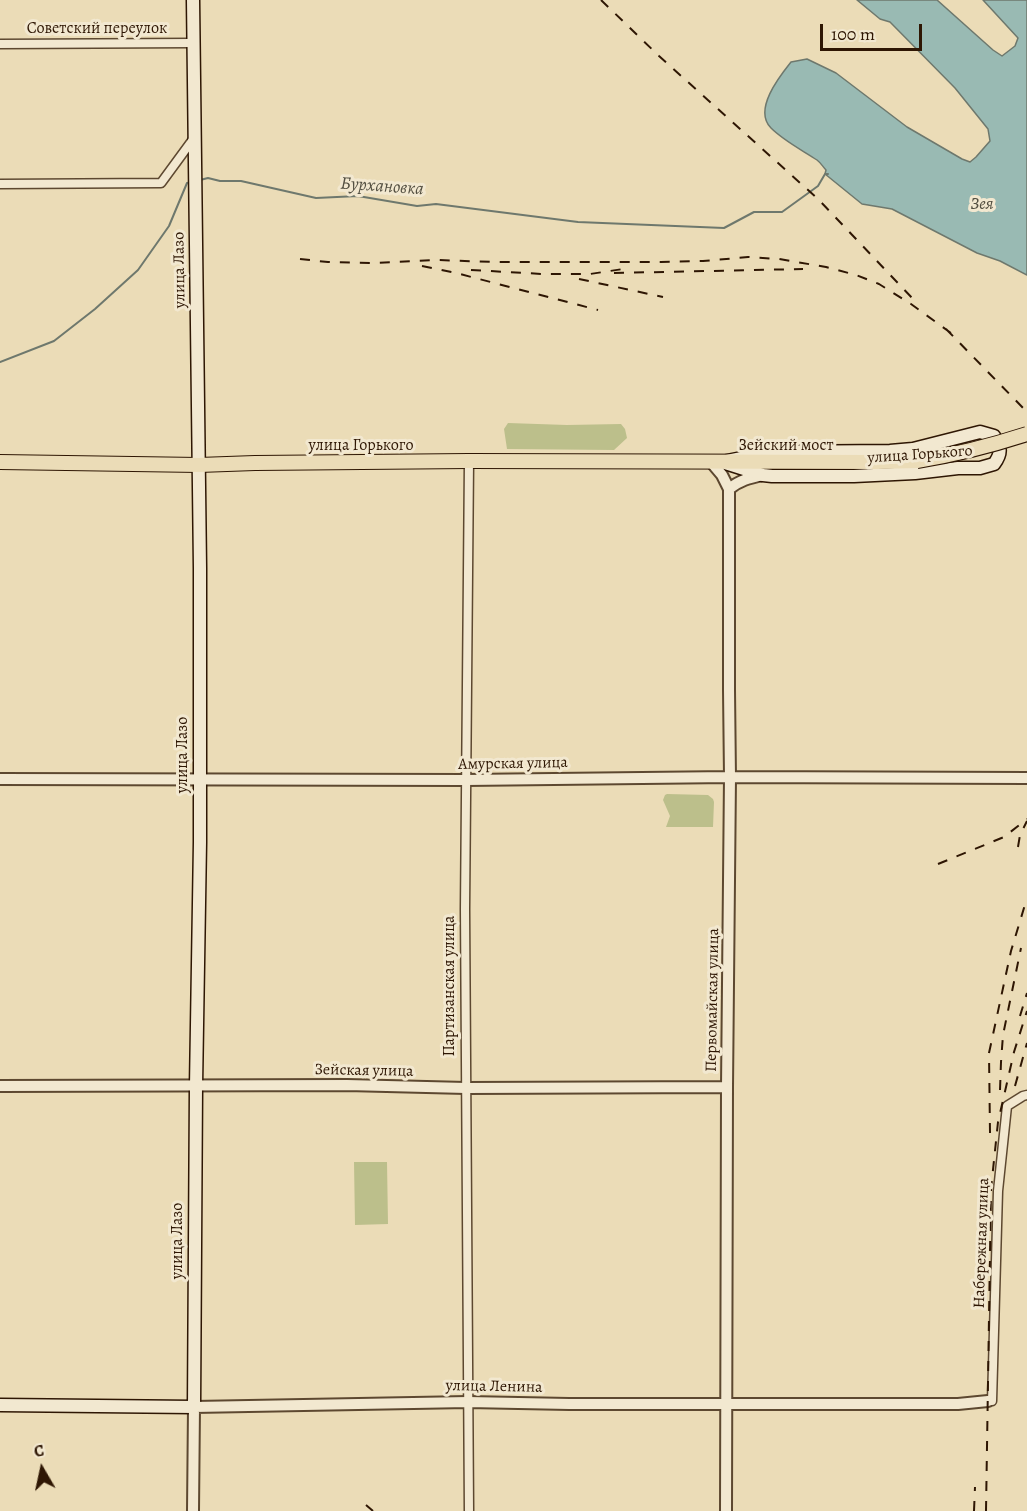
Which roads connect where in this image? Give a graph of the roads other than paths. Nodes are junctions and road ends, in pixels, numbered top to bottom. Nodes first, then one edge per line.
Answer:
1 (193, 0) edge
2 (193, 43) junction
3 (0, 44) edge
4 (195, 138) junction
5 (0, 184) edge
6 (1027, 434) edge
7 (469, 461) junction
8 (0, 462) edge
9 (717, 462) junction
10 (199, 465) junction
11 (763, 475) junction
12 (729, 489) junction
13 (730, 777) junction
14 (1027, 778) edge
15 (0, 779) edge
16 (199, 780) junction
17 (466, 780) junction
18 (1027, 1084) edge
19 (0, 1086) edge
20 (196, 1086) junction
21 (466, 1088) junction
22 (727, 1088) junction
23 (1025, 1095) edge
24 (988, 1401) joint
25 (468, 1402) junction
26 (726, 1403) junction
27 (0, 1405) edge
28 (194, 1407) junction
29 (193, 1511) edge
30 (469, 1511) edge
31 (726, 1511) edge

1 - 2 main road, улица Лазо
2 - 3 street, Советский переулок
2 - 4 main road, улица Лазо
4 - 5 street
4 - 10 main road, улица Лазо
6 - 9 main road, Зейский мост, bridge
7 - 9 main road, улица Горького
7 - 10 main road, улица Горького
7 - 17 street, Партизанская улица
8 - 10 main road, улица Горького
9 - 11 main road, улица Горького
9 - 11 main road, улица Горького
9 - 12 street
10 - 16 main road, улица Лазо
11 - 12 street
12 - 13 street, Первомайская улица
13 - 14 street, Амурская улица
13 - 17 street, Амурская улица
13 - 22 street, Первомайская улица
15 - 16 street, Амурская улица
16 - 17 street, Амурская улица
16 - 20 main road, улица Лазо
17 - 21 street, Партизанская улица
18 - 23 street
19 - 20 street, Зейская улица
20 - 21 street, Зейская улица
20 - 28 main road, улица Лазо
21 - 22 street, Зейская улица
21 - 25 street, Партизанская улица
22 - 26 street, Первомайская улица
23 - 24 street, Набережная улица
24 - 26 street, улица Ленина
25 - 26 street, улица Ленина
25 - 28 street, улица Ленина
25 - 30 street, Партизанская улица
26 - 31 street, Первомайская улица
27 - 28 main road, улица Ленина
28 - 29 street, улица Лазо

